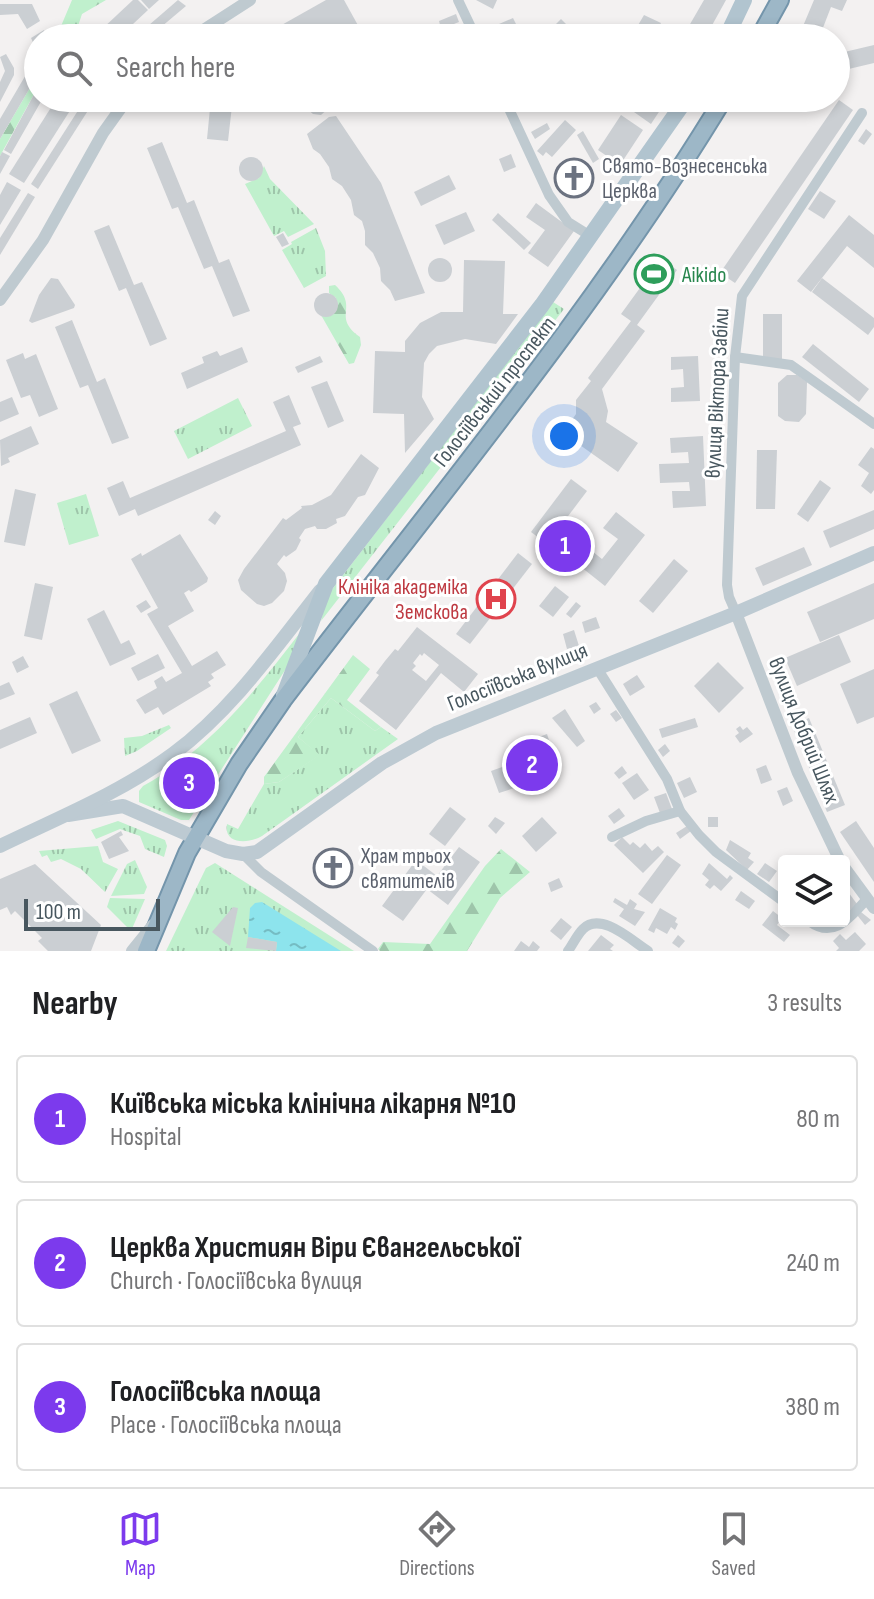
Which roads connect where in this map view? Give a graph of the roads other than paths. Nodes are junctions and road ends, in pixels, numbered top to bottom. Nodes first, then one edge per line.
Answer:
1 (250, 0) edge
2 (458, 0) edge
3 (744, 0) edge
4 (752, 0) edge
5 (771, 0) edge
6 (780, 0) edge
7 (213, 24) edge
8 (469, 24) edge
9 (733, 24) edge
10 (735, 24) edge
11 (762, 24) edge
12 (765, 24) edge
13 (118, 112) edge
14 (510, 112) edge
15 (677, 112) edge
16 (715, 112) edge
17 (862, 113) dead end
18 (592, 237) junction
19 (0, 300) edge
20 (735, 357) junction
21 (874, 424) edge
22 (874, 553) edge
23 (326, 584) junction
24 (736, 613) junction
25 (597, 668) junction
26 (283, 700) junction
27 (138, 775) junction
28 (680, 811) junction
29 (143, 814) junction
30 (68, 815) junction
31 (612, 837) dead end
32 (195, 838) junction
33 (0, 846) edge
34 (243, 854) junction
35 (837, 855) edge
36 (850, 875) edge
37 (778, 898) edge
38 (871, 903) edge
39 (850, 918) edge
40 (158, 920) junction
41 (132, 951) edge
42 (146, 951) edge
43 (373, 951) edge
44 (568, 951) edge
45 (648, 951) edge

1 - 7 street
2 - 8 street
3 - 9 main road
4 - 10 main road
5 - 11 highway
6 - 12 highway
13 - 19 street
14 - 18 street
15 - 18 main road, Голосіївський проспект
16 - 26 highway, Голосіївський проспект
17 - 20 street, вулиця Віктора Забіли
18 - 23 main road, Голосіївський проспект
20 - 21 street
20 - 24 street, вулиця Віктора Забіли
22 - 24 main road, Голосіївська вулиця
23 - 26 main road, Голосіївський проспект
23 - 27 main road
24 - 25 main road, Голосіївська вулиця
24 - 35 street, вулиця Добрий Шлях
25 - 28 street
25 - 34 main road, Голосіївська вулиця
26 - 32 highway, Голосіївський проспект
27 - 29 main road
27 - 30 main road
28 - 31 street
28 - 37 street
29 - 30 main road
29 - 32 main road
30 - 33 main road
32 - 34 main road
32 - 40 highway, Голосіївський проспект
34 - 43 street
36 - 38 street
38 - 39 street
40 - 41 street, Голосіївський проспект
40 - 42 highway, Голосіївський проспект
44 - 45 street

